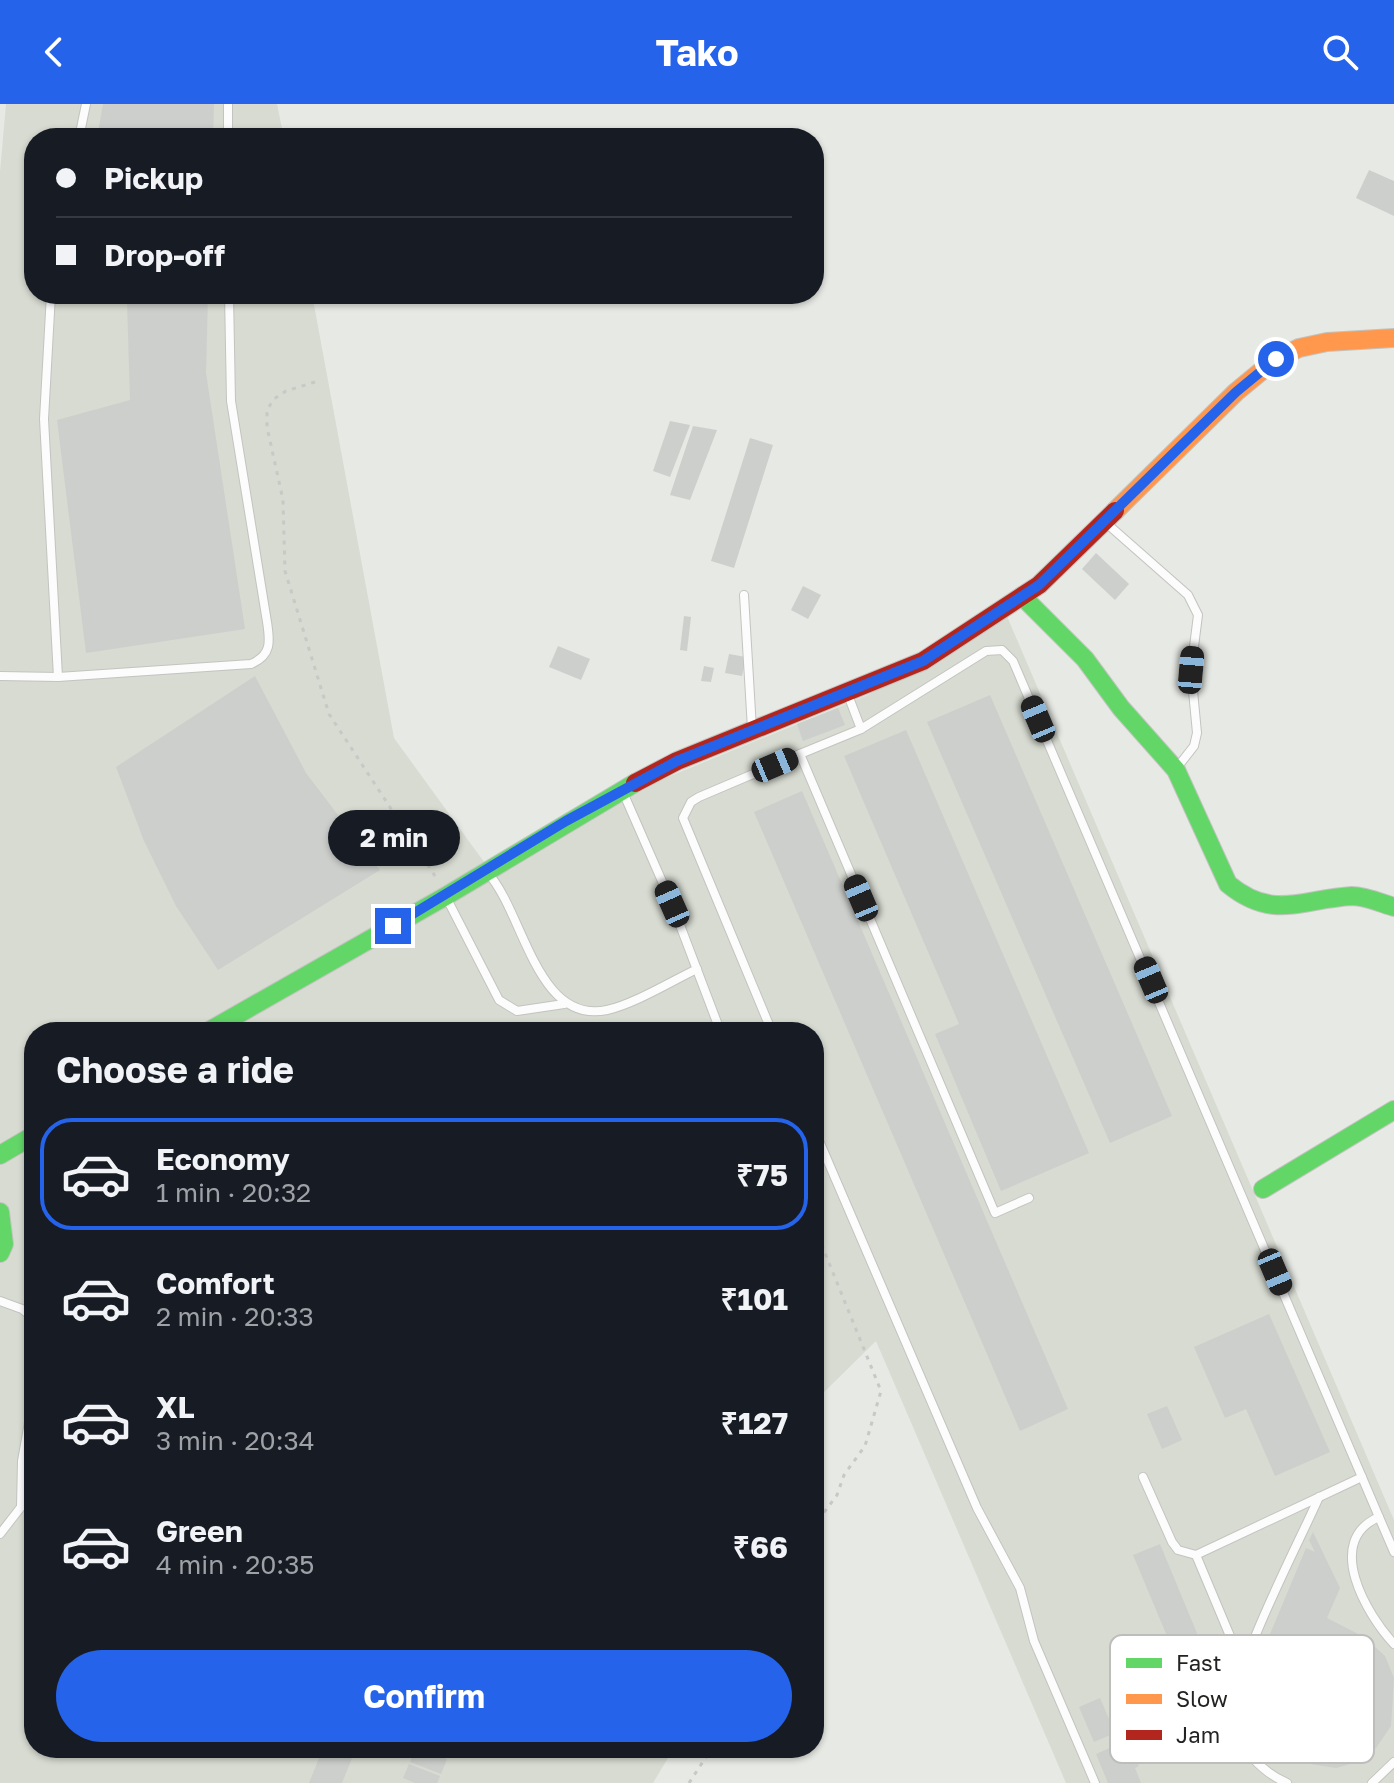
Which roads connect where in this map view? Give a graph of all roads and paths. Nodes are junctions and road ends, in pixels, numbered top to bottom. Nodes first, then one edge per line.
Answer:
1 (86, 104) edge
2 (228, 104) edge
3 (81, 128) edge
4 (228, 128) edge
5 (50, 304) edge
6 (229, 304) edge
7 (1394, 338) edge
8 (315, 382) dead end
9 (1104, 522) junction
10 (744, 595) dead end
11 (1022, 596) junction
12 (0, 676) edge
13 (58, 677) junction
14 (847, 694) junction
15 (861, 729) junction
16 (752, 730) junction
17 (800, 754) junction
18 (1176, 770) junction
19 (622, 789) junction
20 (486, 871) junction
21 (446, 896) junction
22 (1394, 907) edge
23 (697, 969) junction
24 (564, 1004) junction
25 (225, 1022) edge
26 (717, 1022) edge
27 (768, 1022) edge
28 (1394, 1110) edge
29 (24, 1141) edge
30 (824, 1152) edge
31 (0, 1155) edge
32 (1263, 1189) dead end
33 (1029, 1198) dead end
34 (0, 1212) edge
35 (824, 1251) edge
36 (0, 1253) edge
37 (0, 1301) edge
38 (24, 1311) edge
39 (24, 1450) edge
40 (1143, 1477) dead end
41 (1362, 1477) junction
42 (1319, 1497) junction
43 (824, 1513) edge
44 (1379, 1517) junction
45 (0, 1534) edge
46 (1394, 1552) edge
47 (1196, 1555) junction
48 (1230, 1635) edge
49 (1257, 1635) edge
50 (1394, 1643) edge
51 (705, 1758) edge
52 (1394, 1762) edge
53 (1258, 1763) edge
54 (689, 1783) edge
55 (1095, 1783) edge
56 (1287, 1783) edge
57 (1372, 1783) edge

1 - 3 lane
2 - 4 lane
5 - 13 lane
6 - 13 lane
7 - 9 street
8 - 21 path
9 - 11 street
9 - 18 lane
10 - 16 lane
11 - 14 street
11 - 18 street
12 - 13 lane
14 - 15 lane
14 - 16 street
15 - 17 lane
15 - 41 lane
16 - 19 street
17 - 27 lane
17 - 33 lane
18 - 22 street
19 - 20 street
19 - 23 lane
20 - 21 street
20 - 24 lane
21 - 24 lane
21 - 25 street
23 - 24 lane
23 - 26 lane
28 - 32 street
29 - 31 street
30 - 55 lane
34 - 36 street
35 - 43 path
37 - 38 lane
39 - 45 lane
40 - 47 lane
41 - 42 lane
41 - 44 lane
42 - 47 lane
42 - 49 lane
44 - 46 lane
44 - 50 lane
47 - 48 lane
51 - 54 path
52 - 57 lane
53 - 56 lane

